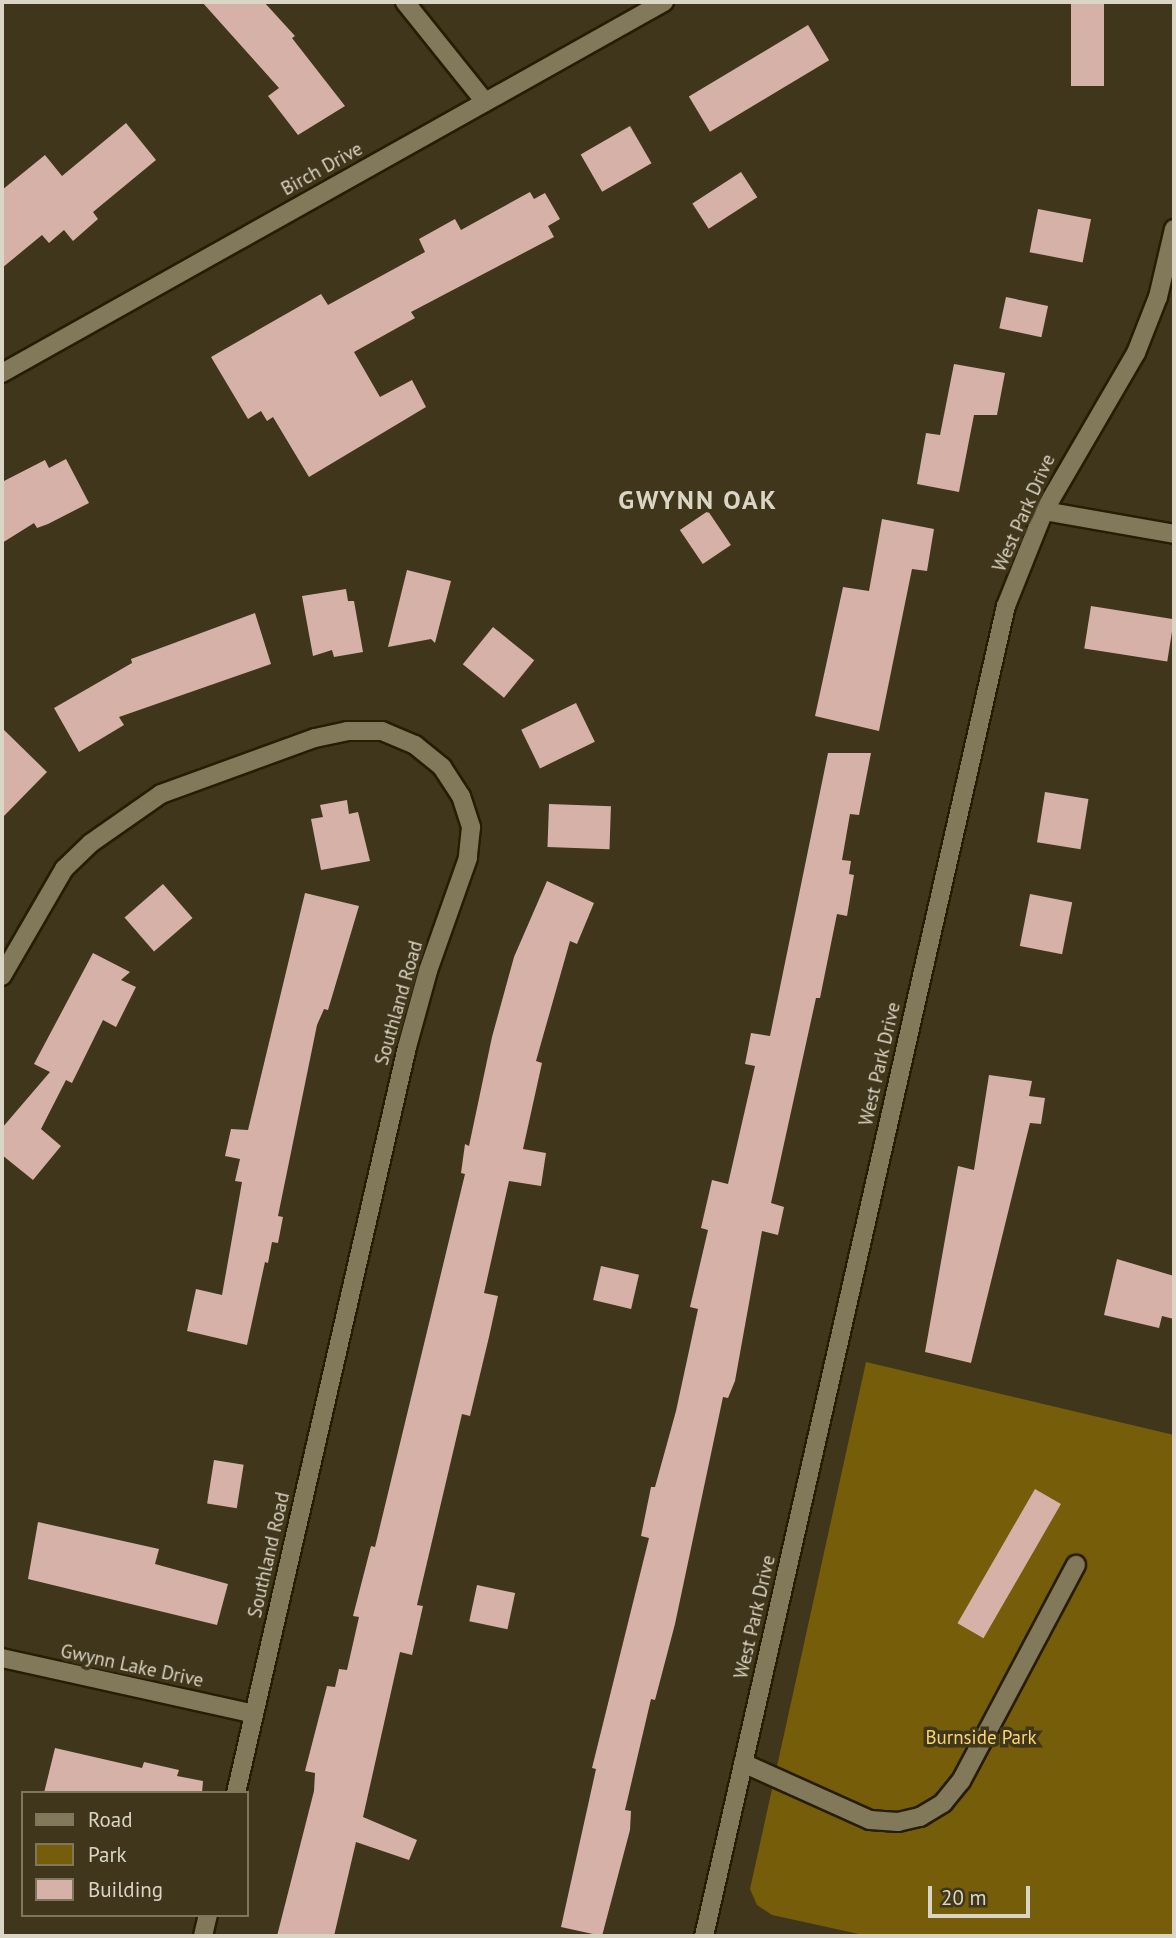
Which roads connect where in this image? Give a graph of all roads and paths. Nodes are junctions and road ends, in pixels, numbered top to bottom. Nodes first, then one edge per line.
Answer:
1 (405, 2) edge
2 (664, 2) edge
3 (485, 102) junction
4 (1174, 229) edge
5 (2, 373) edge
6 (1044, 511) junction
7 (1174, 534) edge
8 (2, 976) edge
9 (1076, 1565) dead end
10 (2, 1658) edge
11 (254, 1714) junction
12 (743, 1763) junction
13 (236, 1791) edge
14 (208, 1917) edge
15 (204, 1936) edge
16 (704, 1936) edge

1 - 3 street
2 - 3 street, Birch Drive
3 - 5 street, Birch Drive
4 - 6 street, West Park Drive
6 - 7 street
6 - 12 street, West Park Drive
8 - 11 street, Southland Road
9 - 12 street
10 - 11 street, Gwynn Lake Drive
11 - 13 street, Southland Road
12 - 16 street, West Park Drive
14 - 15 street

